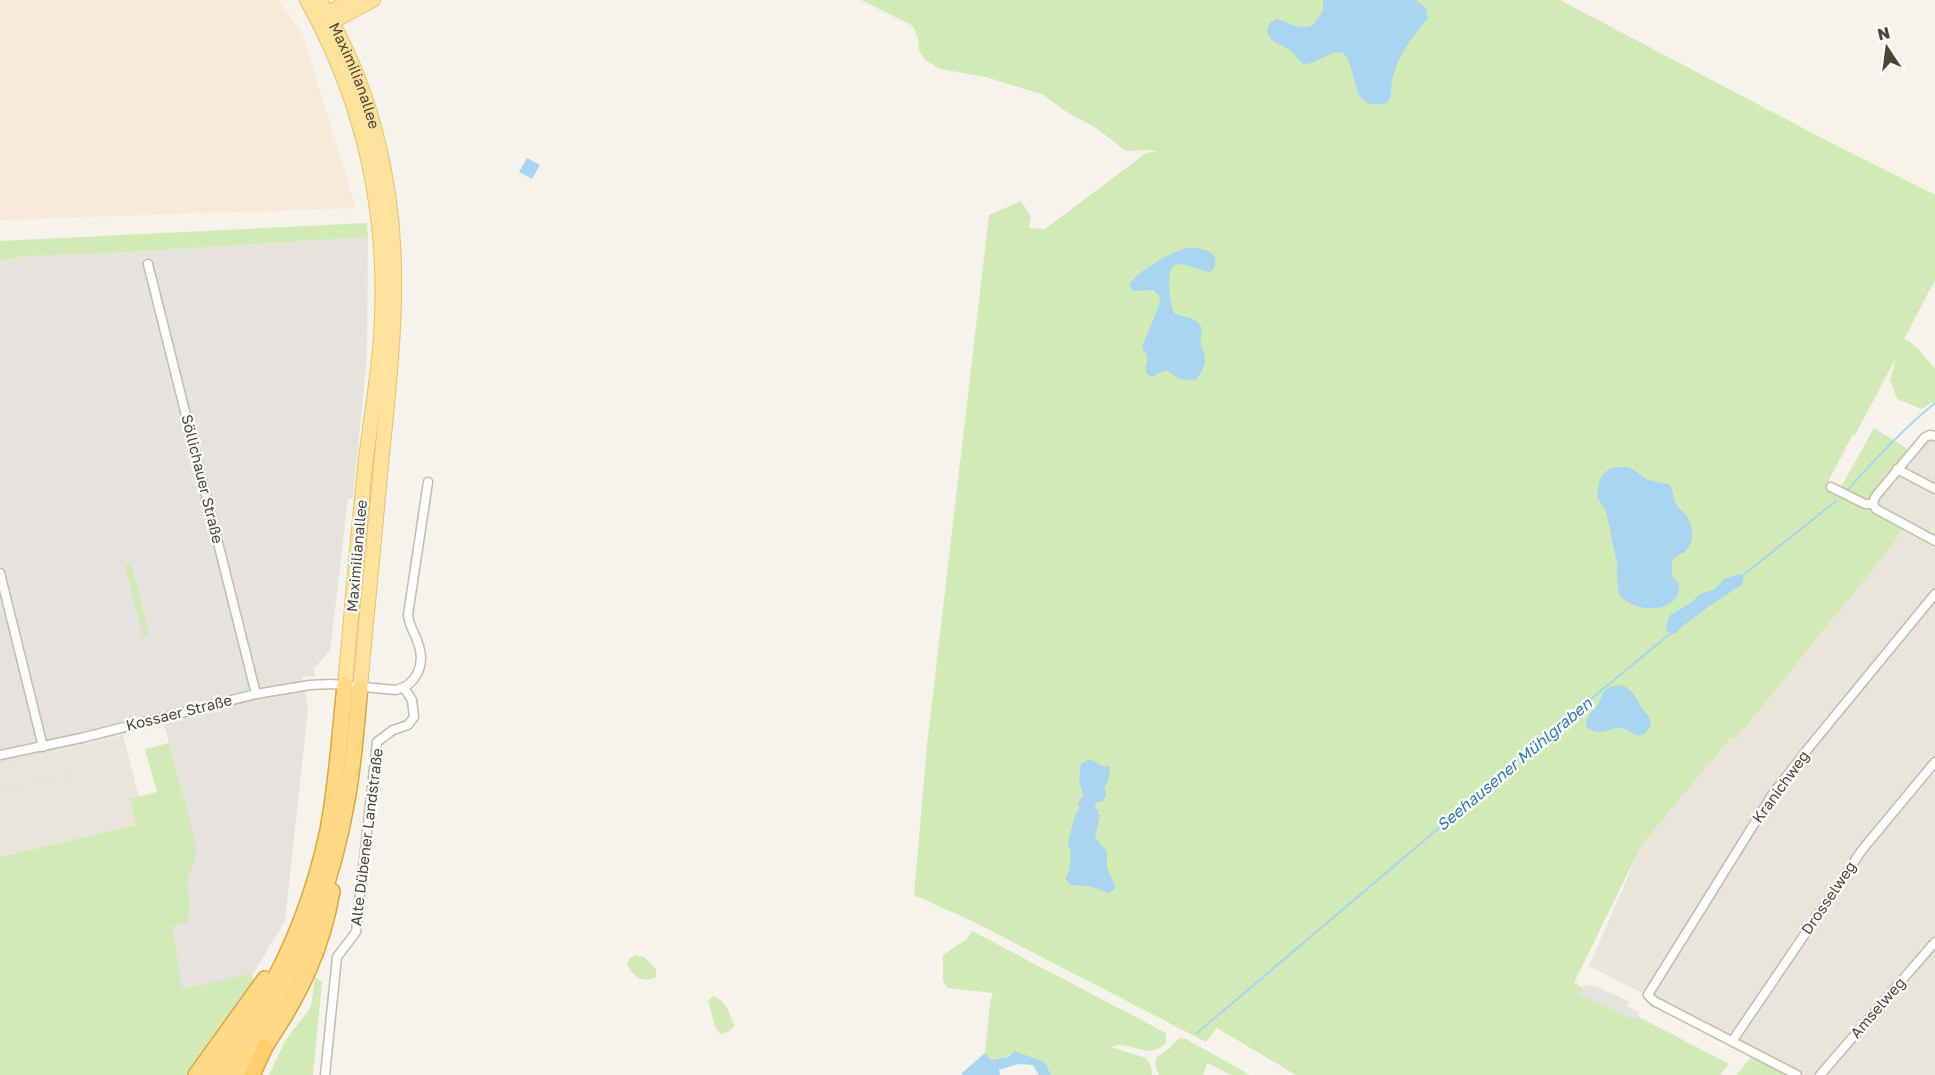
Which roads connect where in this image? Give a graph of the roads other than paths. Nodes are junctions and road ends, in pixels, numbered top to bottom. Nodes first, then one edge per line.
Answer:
1 (307, 0) edge
2 (319, 0) edge
3 (352, 0) edge
4 (373, 0) edge
5 (325, 20) junction
6 (148, 264) dead end
7 (1932, 435) edge
8 (1897, 469) junction
9 (428, 482) dead end
10 (1831, 487) dead end
11 (1935, 489) edge
12 (1873, 504) junction
13 (1935, 542) edge
14 (0, 573) edge
15 (1935, 594) edge
16 (353, 686) junction
17 (404, 688) junction
18 (256, 694) junction
19 (43, 747) junction
20 (0, 755) edge
21 (1935, 762) edge
22 (332, 868) junction
23 (1935, 942) edge
24 (284, 961) junction
25 (1733, 1041) junction
26 (265, 1047) junction
27 (196, 1075) edge
28 (211, 1075) edge
29 (227, 1075) edge
30 (243, 1075) edge
31 (252, 1075) edge
32 (325, 1075) edge
33 (1797, 1075) edge
34 (1820, 1075) edge

1 - 5 main road
2 - 5 main road, Maximilianallee
3 - 5 main road
4 - 5 main road
5 - 16 main road, Maximilianallee
5 - 16 main road, Maximilianallee
6 - 18 street, Söllichauer Straße
7 - 8 street
8 - 11 street
8 - 12 street
9 - 17 street
10 - 12 street
12 - 13 street
14 - 19 street
15 - 25 street, Kranichweg
16 - 17 street
16 - 18 street, Kossaer Straße
16 - 22 highway, Maximilianallee
16 - 24 highway, Maximilianallee
17 - 32 street, Alte Dübener Landstraße
18 - 19 street, Kossaer Straße
19 - 20 street, Kossaer Straße
21 - 25 street, Drosselweg
22 - 26 highway
22 - 29 highway, Maximilianallee
23 - 34 street, Amselweg
24 - 27 highway
24 - 28 highway, Maximilianallee
25 - 33 street
26 - 30 highway
26 - 31 highway

